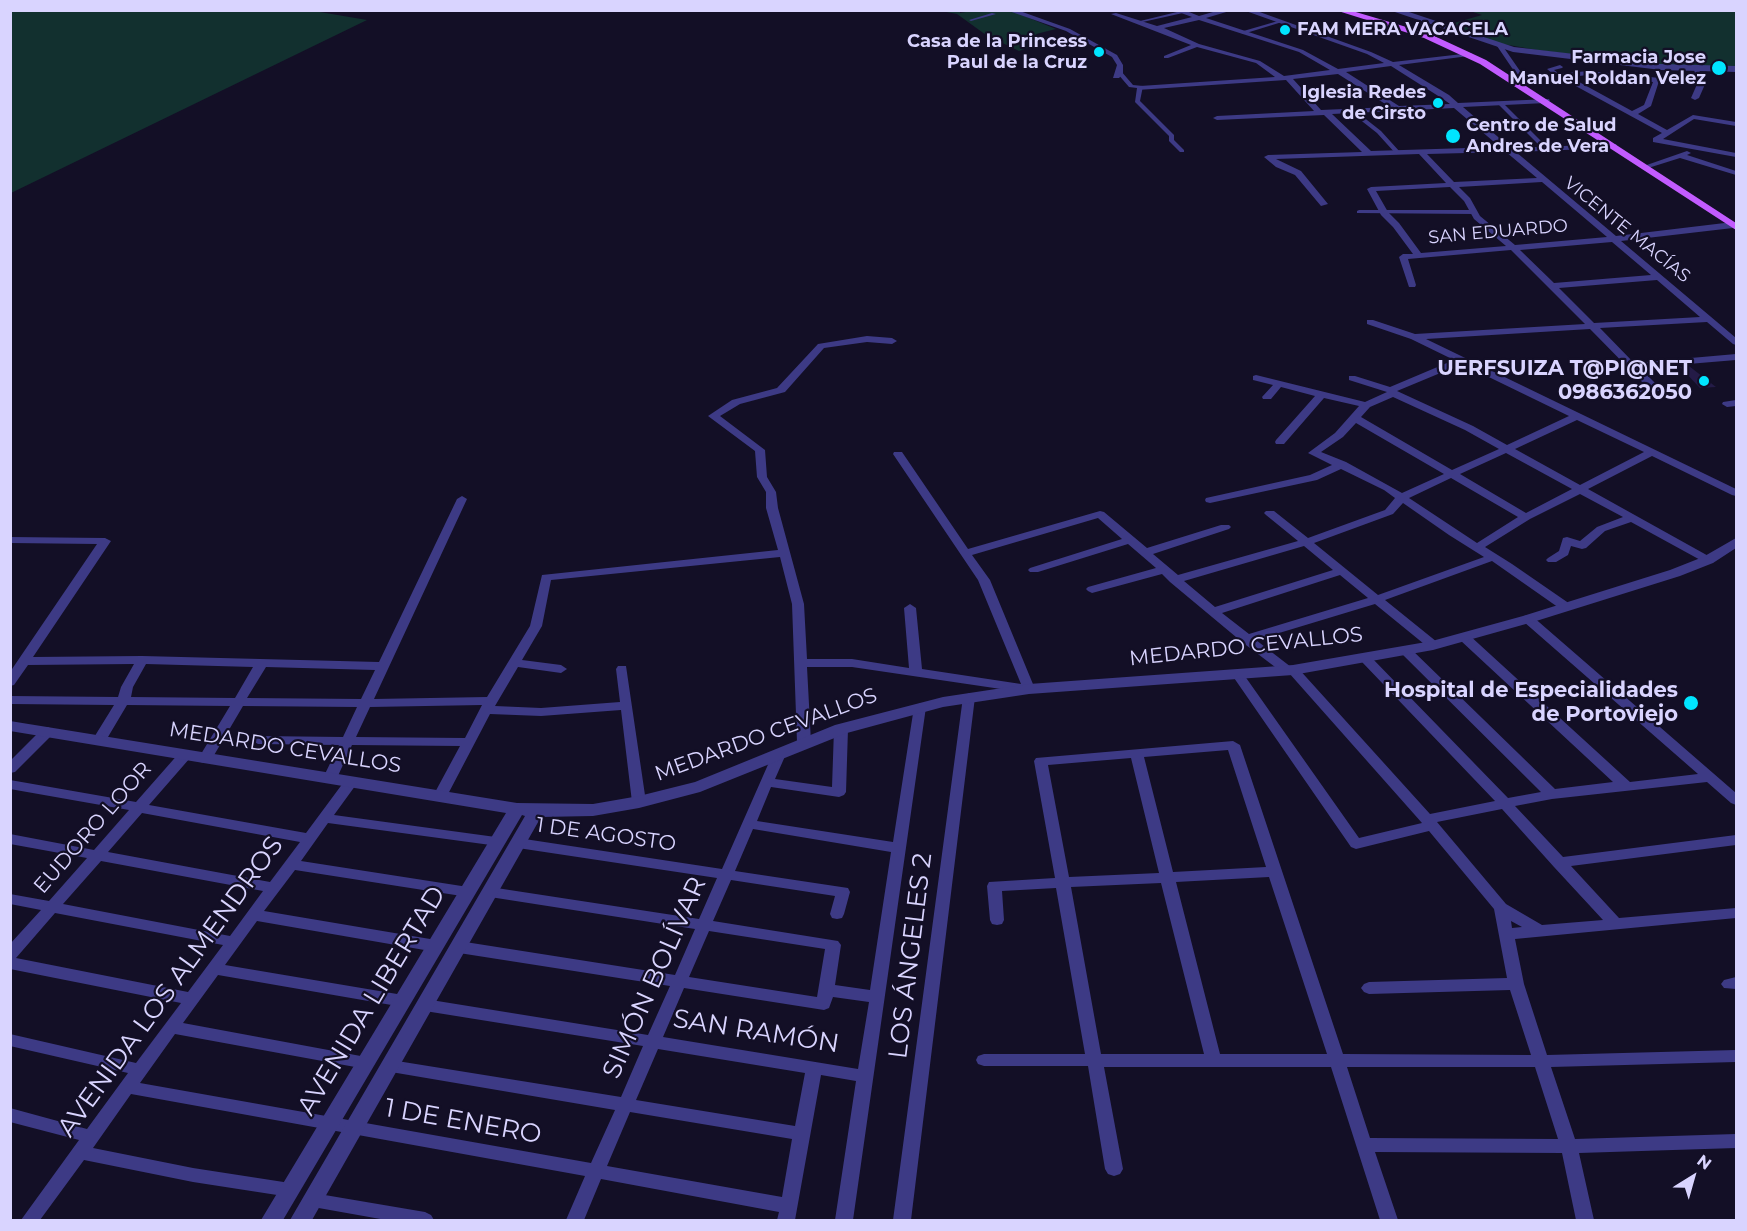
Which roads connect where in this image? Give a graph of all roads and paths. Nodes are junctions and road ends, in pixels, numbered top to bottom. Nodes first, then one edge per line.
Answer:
1 (1010, 10) edge
2 (1230, 10) edge
3 (1246, 10) edge
4 (1339, 10) edge
5 (1393, 10) edge
6 (1178, 11) edge
7 (994, 14) dead end
8 (1114, 14) dead end
9 (1199, 18) junction
10 (970, 20) dead end
11 (1138, 22) junction
12 (1280, 22) junction
13 (1157, 28) junction
14 (1243, 32) junction
15 (1197, 45) junction
16 (1500, 46) junction
17 (1469, 54) junction
18 (1166, 57) dead end
19 (1393, 64) junction
20 (1695, 68) junction
21 (1737, 69) edge
22 (1339, 72) junction
23 (1560, 72) junction
24 (1118, 74) joint
25 (1285, 78) junction
26 (1517, 80) junction
27 (1141, 88) junction
28 (1695, 98) dead end
29 (1546, 101) junction
30 (1500, 103) junction
31 (1457, 105) junction
32 (1397, 108) junction
33 (1351, 110) junction
34 (1321, 111) junction
35 (1631, 114) junction
36 (1217, 118) dead end
37 (1737, 124) edge
38 (1668, 133) junction
39 (1613, 146) junction
40 (1697, 148) junction
41 (1546, 149) junction
42 (1507, 150) junction
43 (1182, 151) dead end
44 (1398, 153) junction
45 (1422, 153) junction
46 (1369, 154) junction
47 (1737, 155) edge
48 (1681, 156) junction
49 (1645, 167) junction
50 (1737, 173) edge
51 (1542, 180) junction
52 (1454, 185) junction
53 (1324, 204) dead end
54 (1359, 212) dead end
55 (1473, 212) junction
56 (1384, 213) junction
57 (1734, 223) edge
58 (1614, 239) junction
59 (1514, 248) junction
60 (1419, 256) junction
61 (1660, 277) junction
62 (1412, 285) dead end
63 (1551, 286) junction
64 (1710, 319) junction
65 (1370, 322) dead end
66 (1593, 327) junction
67 (1414, 337) junction
68 (892, 341) dead end
69 (1737, 342) edge
70 (1737, 357) edge
71 (1463, 360) junction
72 (1633, 366) junction
73 (1256, 378) dead end
74 (1352, 378) dead end
75 (1279, 384) junction
76 (1392, 391) junction
77 (1641, 392) dead end
78 (1322, 394) junction
79 (1267, 397) dead end
80 (1366, 405) junction
81 (1578, 416) junction
82 (1355, 418) junction
83 (1280, 442) dead end
84 (1507, 449) junction
85 (1652, 452) junction
86 (898, 454) dead end
87 (1342, 464) junction
88 (1451, 474) junction
89 (1578, 488) junction
90 (1737, 493) edge
91 (1402, 497) junction
92 (462, 499) dead end
93 (1210, 500) dead end
94 (1270, 513) dead end
95 (1526, 517) junction
96 (1632, 518) junction
97 (1225, 527) dead end
98 (10, 540) edge
99 (1130, 540) junction
100 (1306, 542) junction
101 (1737, 542) edge
102 (1478, 547) junction
103 (785, 553) junction
104 (966, 553) junction
105 (1144, 553) junction
106 (1494, 557) junction
107 (1552, 560) dead end
108 (1708, 560) junction
109 (1034, 570) dead end
110 (1162, 570) junction
111 (1342, 572) junction
112 (1174, 580) junction
113 (1092, 589) dead end
114 (1376, 598) junction
115 (1566, 607) junction
116 (910, 608) dead end
117 (1213, 612) junction
118 (1528, 619) junction
119 (1464, 637) junction
120 (1246, 639) junction
121 (1433, 645) junction
122 (1406, 651) junction
123 (1366, 659) junction
124 (142, 660) junction
125 (20, 662) edge
126 (514, 663) junction
127 (800, 663) junction
128 (261, 664) junction
129 (383, 666) junction
130 (561, 669) dead end
131 (622, 669) dead end
132 (1290, 670) junction
133 (916, 672) junction
134 (1239, 675) junction
135 (10, 682) edge
136 (1029, 689) junction
137 (969, 697) junction
138 (124, 699) junction
139 (10, 700) edge
140 (240, 702) junction
141 (365, 703) junction
142 (488, 705) junction
143 (626, 706) junction
144 (920, 707) junction
145 (10, 726) edge
146 (841, 729) junction
147 (48, 731) junction
148 (100, 739) junction
149 (258, 740) dead end
150 (347, 742) junction
151 (468, 742) junction
152 (804, 742) junction
153 (1136, 753) junction
154 (779, 754) junction
155 (184, 755) junction
156 (205, 759) junction
157 (10, 769) edge
158 (1709, 777) junction
159 (330, 778) junction
160 (351, 782) junction
161 (767, 782) junction
162 (10, 784) edge
163 (1624, 785) junction
164 (1552, 794) junction
165 (440, 796) junction
166 (1737, 800) edge
167 (639, 802) junction
168 (1504, 802) junction
169 (139, 807) junction
170 (527, 810) junction
171 (325, 818) junction
172 (1429, 822) junction
173 (748, 824) junction
174 (10, 839) edge
175 (310, 839) junction
176 (1737, 840) edge
177 (498, 841) junction
178 (518, 843) junction
179 (899, 848) junction
180 (97, 856) junction
181 (1559, 862) junction
182 (291, 864) junction
183 (1275, 872) junction
184 (727, 874) junction
185 (1167, 878) junction
186 (1063, 883) junction
187 (273, 888) junction
188 (468, 892) junction
189 (490, 892) junction
190 (10, 899) edge
191 (52, 908) junction
192 (1501, 908) junction
193 (1737, 913) edge
194 (837, 914) dead end
195 (254, 915) junction
196 (997, 920) dead end
197 (1615, 923) junction
198 (705, 924) junction
199 (1538, 930) junction
200 (1506, 934) junction
201 (234, 942) junction
202 (436, 946) junction
203 (459, 947) junction
204 (10, 955) edge
205 (10, 963) edge
206 (214, 969) junction
207 (679, 982) junction
208 (1516, 984) junction
209 (1369, 988) dead end
210 (825, 997) junction
211 (876, 997) junction
212 (192, 999) junction
213 (403, 1001) junction
214 (425, 1005) junction
215 (172, 1027) junction
216 (10, 1040) edge
217 (653, 1042) junction
218 (1737, 1056) edge
219 (984, 1060) dead end
220 (1094, 1060) junction
221 (1213, 1060) junction
222 (1540, 1061) junction
223 (366, 1063) junction
224 (391, 1066) junction
225 (814, 1068) junction
226 (141, 1070) junction
227 (865, 1076) junction
228 (128, 1087) junction
229 (626, 1105) junction
230 (10, 1115) edge
231 (330, 1124) junction
232 (355, 1128) junction
233 (802, 1134) junction
234 (92, 1137) junction
235 (1737, 1141) edge
236 (1364, 1144) junction
237 (1569, 1146) junction
238 (80, 1152) junction
239 (1114, 1169) dead end
240 (596, 1171) junction
241 (290, 1190) junction
242 (313, 1200) junction
243 (787, 1213) edge
244 (30, 1221) edge
245 (272, 1221) edge
246 (301, 1221) edge
247 (424, 1221) edge
248 (575, 1221) edge
249 (844, 1221) edge
250 (902, 1221) edge
251 (1389, 1221) edge
252 (1586, 1221) edge

1 - 24 street
2 - 9 street
3 - 12 street, VICENTE MACÍAS
4 - 17 main road
5 - 16 street
6 - 9 street
6 - 11 street
7 - 10 street
8 - 11 street
9 - 13 street
9 - 14 street
11 - 13 street
12 - 14 street
12 - 19 street, VICENTE MACÍAS
13 - 15 street
14 - 22 street
15 - 18 street
15 - 25 street
16 - 20 street
16 - 26 street
17 - 19 street
17 - 26 main road
19 - 22 street
19 - 31 street, VICENTE MACÍAS
20 - 21 street
20 - 28 street
22 - 25 street
22 - 32 street
23 - 26 street
23 - 35 street
23 - 35 street
24 - 27 street
25 - 27 street
25 - 34 street
26 - 29 main road
27 - 43 street
29 - 30 street
29 - 39 main road
30 - 31 street
30 - 41 street
31 - 32 street
31 - 42 street, VICENTE MACÍAS
32 - 33 street
33 - 34 street
33 - 44 street
34 - 36 street
34 - 46 street
35 - 38 street
37 - 38 street
38 - 40 street
39 - 41 street
39 - 49 main road
40 - 47 street
40 - 48 street
41 - 42 street
42 - 45 street
42 - 51 street, VICENTE MACÍAS
44 - 45 street
44 - 46 street
45 - 52 street
46 - 53 street
48 - 49 street
48 - 50 street
49 - 57 main road
51 - 52 street
51 - 58 street, VICENTE MACÍAS
52 - 55 street
52 - 56 street
54 - 56 street
55 - 56 street
55 - 59 street
56 - 60 street
57 - 58 street, SAN EDUARDO
58 - 59 street, SAN EDUARDO
58 - 61 street, VICENTE MACÍAS
59 - 60 street, SAN EDUARDO
59 - 63 street
60 - 62 street, SAN EDUARDO
61 - 63 street
61 - 64 street, VICENTE MACÍAS
63 - 66 street
64 - 66 street
64 - 69 street, VICENTE MACÍAS
65 - 67 street
66 - 67 street
66 - 72 street
67 - 71 street
68 - 103 street
70 - 72 street
71 - 76 street
71 - 81 street
72 - 77 street
73 - 75 street
74 - 76 street
75 - 78 street
75 - 79 street
76 - 80 street
76 - 84 street
78 - 80 street
78 - 83 street
80 - 82 street
81 - 84 street
81 - 85 street
82 - 87 street
82 - 88 street
84 - 88 street
84 - 89 street
85 - 89 street
85 - 90 street
86 - 104 street
87 - 91 street
87 - 93 street
88 - 91 street
88 - 95 street
89 - 95 street
89 - 96 street
91 - 100 street
91 - 102 street
92 - 129 street
94 - 100 street
95 - 102 street
96 - 107 street
96 - 108 street
97 - 105 street
98 - 125 street
99 - 104 street
99 - 105 street
99 - 109 street
100 - 111 street
100 - 112 street
101 - 108 street, MEDARDO CEVALLOS
102 - 106 street
103 - 126 street
103 - 127 street
104 - 136 street
105 - 110 street
106 - 114 street
106 - 115 street
108 - 115 street, MEDARDO CEVALLOS
110 - 112 street
110 - 113 street
111 - 114 street
111 - 117 street
112 - 117 street
114 - 120 street
114 - 121 street
115 - 118 street, MEDARDO CEVALLOS
116 - 133 street
117 - 120 street
118 - 119 street, MEDARDO CEVALLOS
118 - 158 street
119 - 121 street, MEDARDO CEVALLOS
119 - 163 street
120 - 132 street
121 - 122 street, MEDARDO CEVALLOS
122 - 123 street, MEDARDO CEVALLOS
122 - 164 street
123 - 132 street, MEDARDO CEVALLOS
123 - 168 street
124 - 125 street
124 - 128 street
124 - 138 street
125 - 135 street
126 - 130 street
126 - 142 street
127 - 133 street
127 - 152 street
128 - 129 street
128 - 140 street
129 - 141 street
131 - 143 street
132 - 134 street, MEDARDO CEVALLOS
132 - 172 street
133 - 136 street
134 - 136 street, MEDARDO CEVALLOS
134 - 172 street
136 - 137 street, MEDARDO CEVALLOS
137 - 144 street, MEDARDO CEVALLOS
137 - 250 street, LOS ÁNGELES 2
138 - 139 street
138 - 140 street
138 - 148 street
140 - 141 street
140 - 156 street
141 - 142 street
141 - 150 street
142 - 143 street
142 - 151 street
143 - 167 street
144 - 146 street, MEDARDO CEVALLOS
144 - 179 street
145 - 147 street, MEDARDO CEVALLOS
146 - 152 street, MEDARDO CEVALLOS
146 - 161 street
147 - 148 street, MEDARDO CEVALLOS
147 - 157 street
148 - 155 street, MEDARDO CEVALLOS
149 - 150 street
150 - 151 street
150 - 159 street
151 - 165 street
152 - 154 street, MEDARDO CEVALLOS
153 - 183 street
153 - 185 street
153 - 186 street
154 - 161 street, SIMÓN BOLÍVAR
154 - 167 street, MEDARDO CEVALLOS
155 - 156 street, MEDARDO CEVALLOS
155 - 169 street, EUDORO LOOR
156 - 159 street, MEDARDO CEVALLOS
158 - 163 street
158 - 166 street
159 - 160 street, MEDARDO CEVALLOS
160 - 165 street, MEDARDO CEVALLOS
160 - 171 street, AVENIDA LOS ALMENDROS
161 - 173 street, SIMÓN BOLÍVAR
162 - 169 street
163 - 164 street
164 - 168 street
165 - 170 street, MEDARDO CEVALLOS
167 - 170 street, MEDARDO CEVALLOS
168 - 172 street
168 - 181 street
169 - 175 street
169 - 180 street, EUDORO LOOR
170 - 177 street, AVENIDA LIBERTAD
170 - 178 street, AVENIDA LIBERTAD
171 - 175 street, AVENIDA LOS ALMENDROS
171 - 177 street
172 - 192 street
173 - 179 street
173 - 184 street, SIMÓN BOLÍVAR
174 - 180 street
175 - 182 street, AVENIDA LOS ALMENDROS
176 - 181 street
177 - 188 street, AVENIDA LIBERTAD
178 - 184 street, 1 DE AGOSTO
178 - 189 street, AVENIDA LIBERTAD
179 - 211 street
180 - 187 street
180 - 191 street, EUDORO LOOR
181 - 197 street
182 - 187 street, AVENIDA LOS ALMENDROS
182 - 188 street
183 - 185 street
183 - 236 street
184 - 194 street, 1 DE AGOSTO
184 - 198 street, SIMÓN BOLÍVAR
185 - 186 street
185 - 221 street
186 - 196 street
186 - 220 street
187 - 195 street, AVENIDA LOS ALMENDROS
188 - 202 street, AVENIDA LIBERTAD
189 - 198 street
189 - 203 street, AVENIDA LIBERTAD
190 - 191 street
191 - 201 street
191 - 204 street, EUDORO LOOR
192 - 199 street
192 - 200 street
193 - 197 street
195 - 201 street, AVENIDA LOS ALMENDROS
195 - 202 street
197 - 199 street
198 - 207 street, SIMÓN BOLÍVAR
198 - 210 street
199 - 200 street
200 - 208 street
201 - 206 street, AVENIDA LOS ALMENDROS
202 - 213 street, AVENIDA LIBERTAD
203 - 207 street
203 - 214 street, AVENIDA LIBERTAD
205 - 212 street
206 - 212 street, AVENIDA LOS ALMENDROS
206 - 213 street
207 - 210 street
207 - 217 street, SIMÓN BOLÍVAR
208 - 209 street
208 - 222 street
210 - 211 street
211 - 227 street
212 - 215 street, AVENIDA LOS ALMENDROS
213 - 223 street, AVENIDA LIBERTAD
214 - 217 street, SAN RAMÓN
214 - 224 street, AVENIDA LIBERTAD
215 - 223 street
215 - 226 street, AVENIDA LOS ALMENDROS
216 - 226 street
217 - 225 street, SAN RAMÓN
217 - 229 street, SIMÓN BOLÍVAR
218 - 222 street
219 - 220 street
220 - 221 street
220 - 239 street
221 - 222 street
222 - 237 street
223 - 231 street, AVENIDA LIBERTAD
224 - 229 street
224 - 232 street, AVENIDA LIBERTAD
225 - 227 street, SAN RAMÓN
225 - 233 street
226 - 228 street, AVENIDA LOS ALMENDROS
227 - 249 street
228 - 231 street, 1 DE ENERO
228 - 234 street, AVENIDA LOS ALMENDROS
229 - 233 street
229 - 240 street, SIMÓN BOLÍVAR
230 - 234 street
231 - 232 street, 1 DE ENERO
231 - 241 street, AVENIDA LIBERTAD
232 - 240 street, 1 DE ENERO
232 - 242 street, AVENIDA LIBERTAD
233 - 243 street
234 - 238 street, AVENIDA LOS ALMENDROS
235 - 237 street
236 - 237 street
236 - 251 street
237 - 252 street
238 - 241 street
238 - 244 street, AVENIDA LOS ALMENDROS
240 - 243 street, 1 DE ENERO
240 - 248 street, SIMÓN BOLÍVAR
241 - 245 street, AVENIDA LIBERTAD
242 - 246 street, AVENIDA LIBERTAD
242 - 247 street

